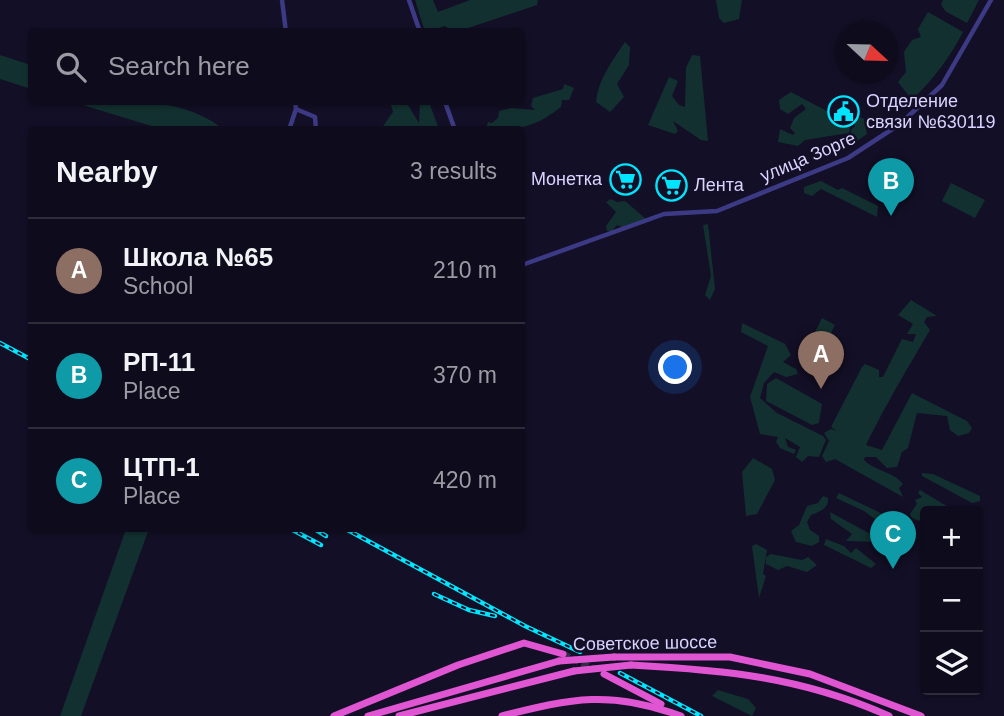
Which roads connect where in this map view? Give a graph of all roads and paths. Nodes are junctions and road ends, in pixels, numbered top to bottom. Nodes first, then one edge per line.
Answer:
1 (282, 0) edge
2 (409, 0) edge
3 (991, 0) edge
4 (286, 28) edge
5 (419, 28) edge
6 (295, 105) edge
7 (446, 105) edge
8 (296, 109) junction
9 (290, 126) edge
10 (316, 126) edge
11 (454, 126) edge
12 (525, 264) edge
13 (561, 657) junction
14 (604, 674) tunnel mouth
15 (334, 716) edge
16 (369, 716) edge
17 (399, 716) edge
18 (502, 716) edge
19 (682, 716) edge
20 (889, 716) edge
21 (921, 716) edge

1 - 4 street
2 - 5 street
3 - 12 street, улица Зорге
6 - 8 street
7 - 11 street
8 - 9 street
8 - 10 street
13 - 15 highway
13 - 16 highway, Советское шоссе
13 - 21 highway, Советское шоссе, bridge
14 - 19 highway
17 - 20 highway, Советское шоссе, bridge
18 - 19 highway

